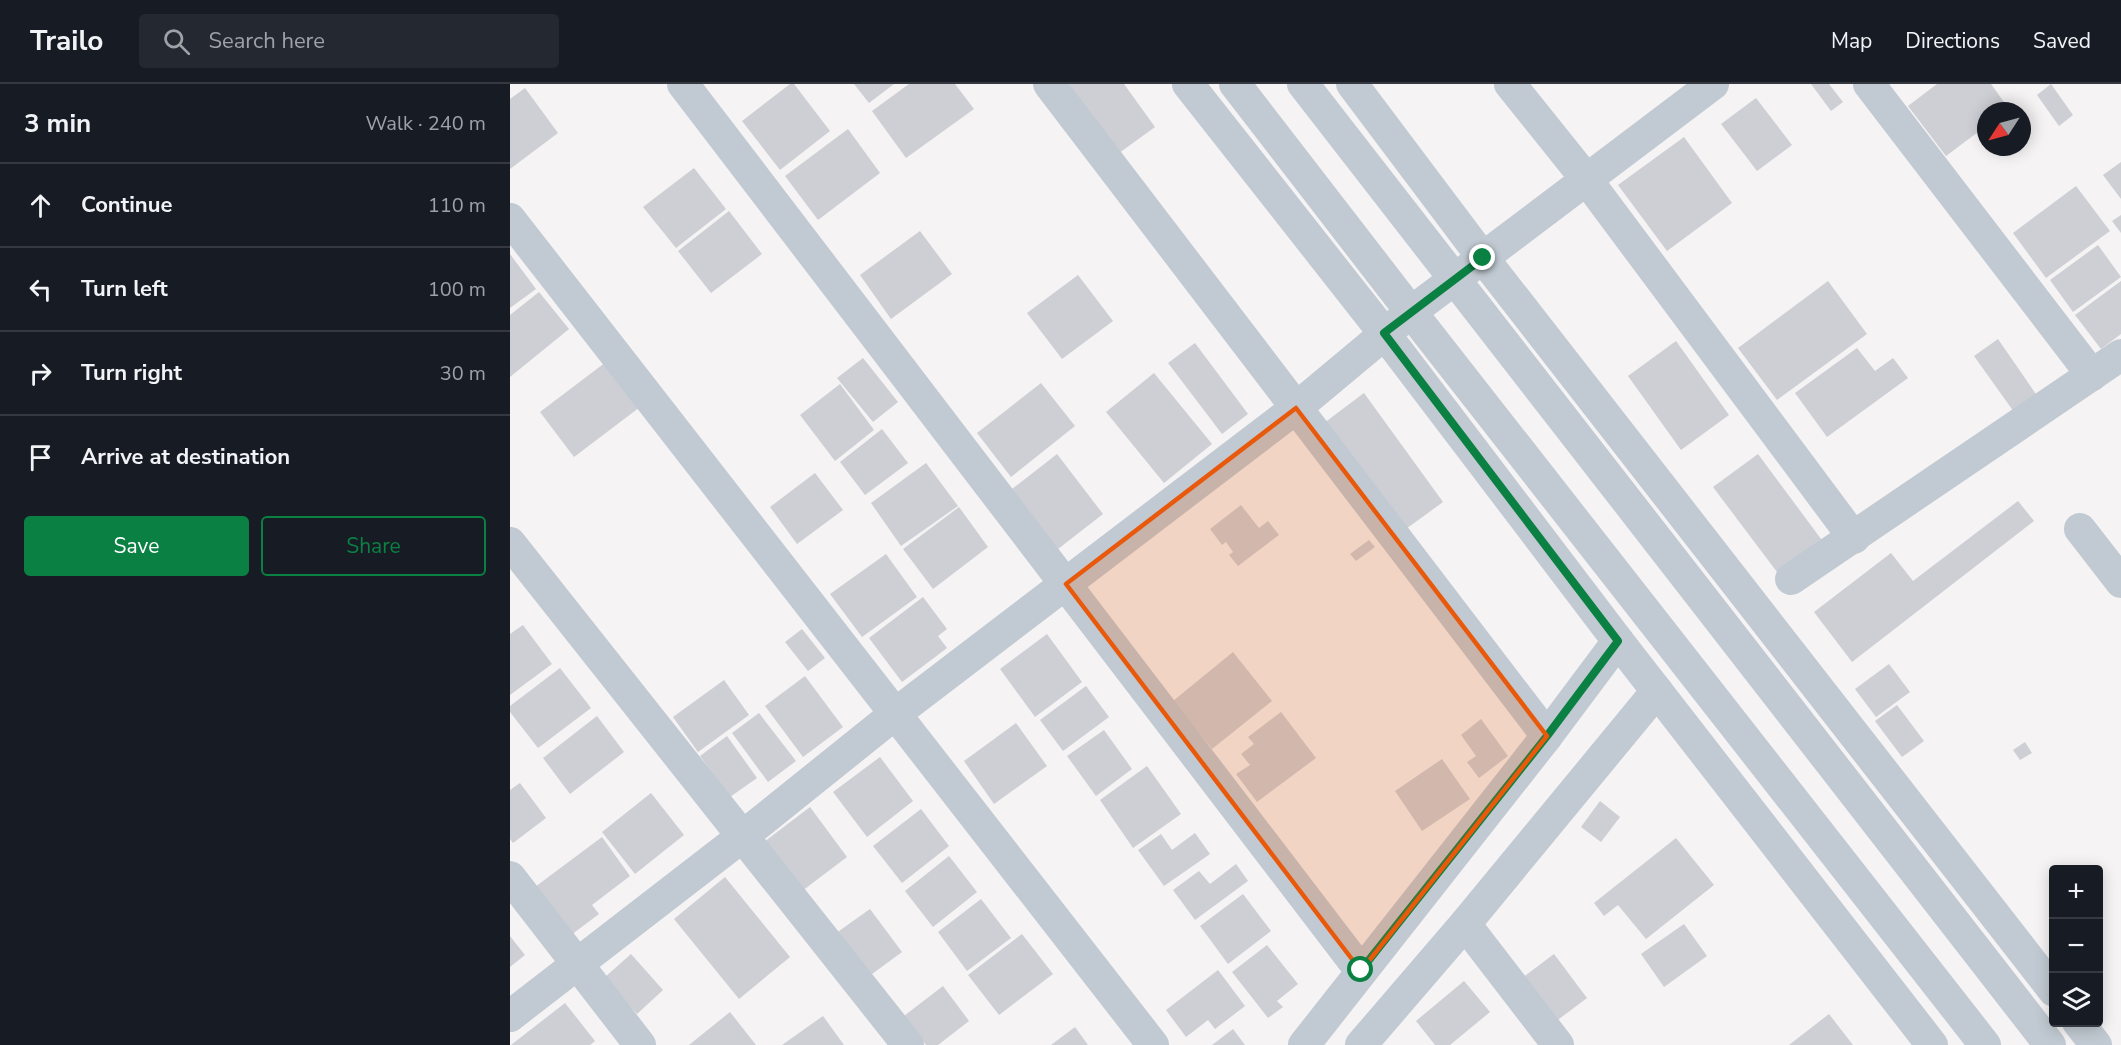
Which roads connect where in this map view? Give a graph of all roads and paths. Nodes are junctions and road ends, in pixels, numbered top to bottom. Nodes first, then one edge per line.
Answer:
1 (683, 84) edge
2 (1049, 84) edge
3 (1188, 84) edge
4 (1235, 84) edge
5 (1303, 84) edge
6 (1352, 84) edge
7 (1510, 84) edge
8 (1713, 84) edge
9 (1869, 84) edge
10 (1587, 180) junction
11 (510, 219) edge
12 (1483, 258) junction
13 (1454, 280) junction
14 (1411, 312) junction
15 (1384, 333) junction
16 (2121, 355) edge
17 (2092, 375) junction
18 (1296, 408) junction
19 (2080, 529) dead end
20 (1854, 538) junction
21 (510, 543) edge
22 (1791, 579) dead end
23 (2121, 582) edge
24 (1066, 584) junction
25 (1618, 641) junction
26 (1657, 691) junction
27 (895, 714) junction
28 (1547, 736) junction
29 (743, 836) junction
30 (510, 876) edge
31 (1465, 924) junction
32 (578, 963) junction
33 (1361, 970) junction
34 (2049, 985) edge
35 (510, 1016) edge
36 (2081, 1027) edge
37 (640, 1045) edge
38 (908, 1045) edge
39 (1153, 1045) edge
40 (1304, 1045) edge
41 (1361, 1045) edge
42 (1558, 1045) edge
43 (1932, 1045) edge
44 (1985, 1045) edge
45 (2050, 1045) edge
46 (2096, 1045) edge

1 - 24 street
2 - 18 street
3 - 15 street
4 - 14 street
5 - 13 street
6 - 12 street
7 - 10 street
8 - 10 street
9 - 17 street
10 - 12 street
10 - 20 street
11 - 27 street
12 - 13 street
12 - 34 street
13 - 14 street
13 - 45 street
14 - 15 street
14 - 44 street
15 - 18 street
15 - 25 street
16 - 17 street
17 - 20 street
18 - 24 street
18 - 28 street
19 - 23 street
20 - 22 street
21 - 29 street
24 - 27 street
24 - 33 street
25 - 26 street
25 - 28 street
26 - 31 street
26 - 43 street
27 - 29 street
27 - 39 street
28 - 33 street
29 - 32 street
29 - 38 street
30 - 32 street
31 - 41 street
31 - 42 street
32 - 35 street
32 - 37 street
33 - 40 street
36 - 46 street

